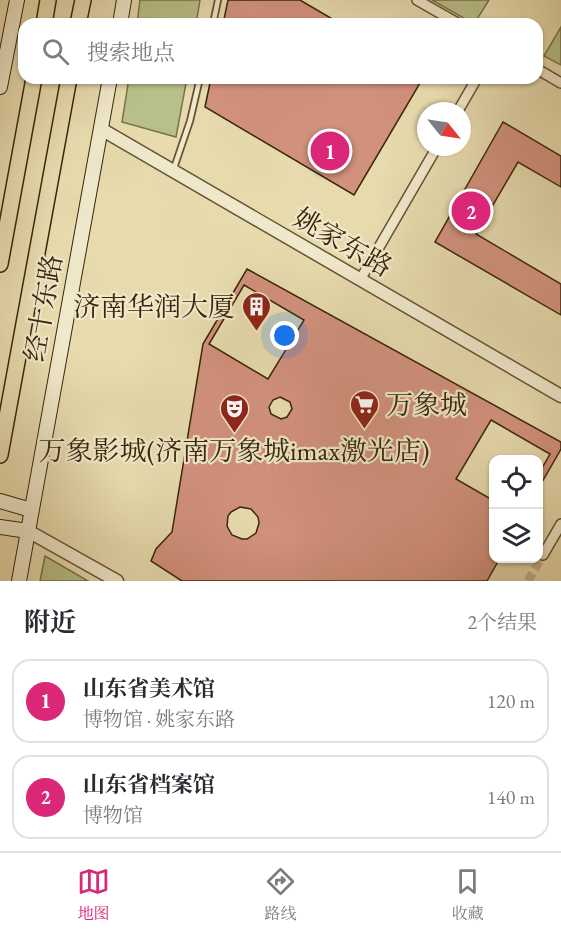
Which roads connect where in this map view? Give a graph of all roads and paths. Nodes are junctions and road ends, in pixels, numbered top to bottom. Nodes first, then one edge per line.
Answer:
1 (17, 0) edge
2 (48, 0) edge
3 (83, 0) edge
4 (124, 0) edge
5 (218, 0) edge
6 (417, 0) edge
7 (45, 18) edge
8 (79, 18) edge
9 (121, 18) edge
10 (214, 18) edge
11 (448, 18) edge
12 (543, 72) edge
13 (561, 83) edge
14 (33, 84) edge
15 (68, 84) edge
16 (109, 84) edge
17 (199, 84) edge
18 (474, 84) edge
19 (0, 87) edge
20 (463, 102) edge
21 (101, 129) junction
22 (432, 156) edge
23 (173, 171) junction
24 (0, 264) edge
25 (360, 279) junction
26 (561, 396) edge
27 (0, 455) edge
28 (0, 501) edge
29 (31, 510) junction
30 (561, 524) edge
31 (0, 527) edge
32 (28, 531) junction
33 (543, 555) dead end
34 (19, 581) edge
35 (117, 581) edge

1 - 19 main road
2 - 7 highway
3 - 8 highway
4 - 9 main road
5 - 10 lane
6 - 11 street
12 - 13 street
14 - 24 highway
15 - 27 highway
16 - 21 main road, 经十东路
17 - 23 lane
18 - 20 street
21 - 23 street, 姚家东路
21 - 29 main road, 经十东路
22 - 25 street
23 - 25 street, 姚家东路
25 - 26 street, 姚家东路
28 - 29 main road
29 - 32 main road, 经十东路
30 - 33 street
31 - 32 main road
32 - 34 main road, 经十东路
32 - 35 street

